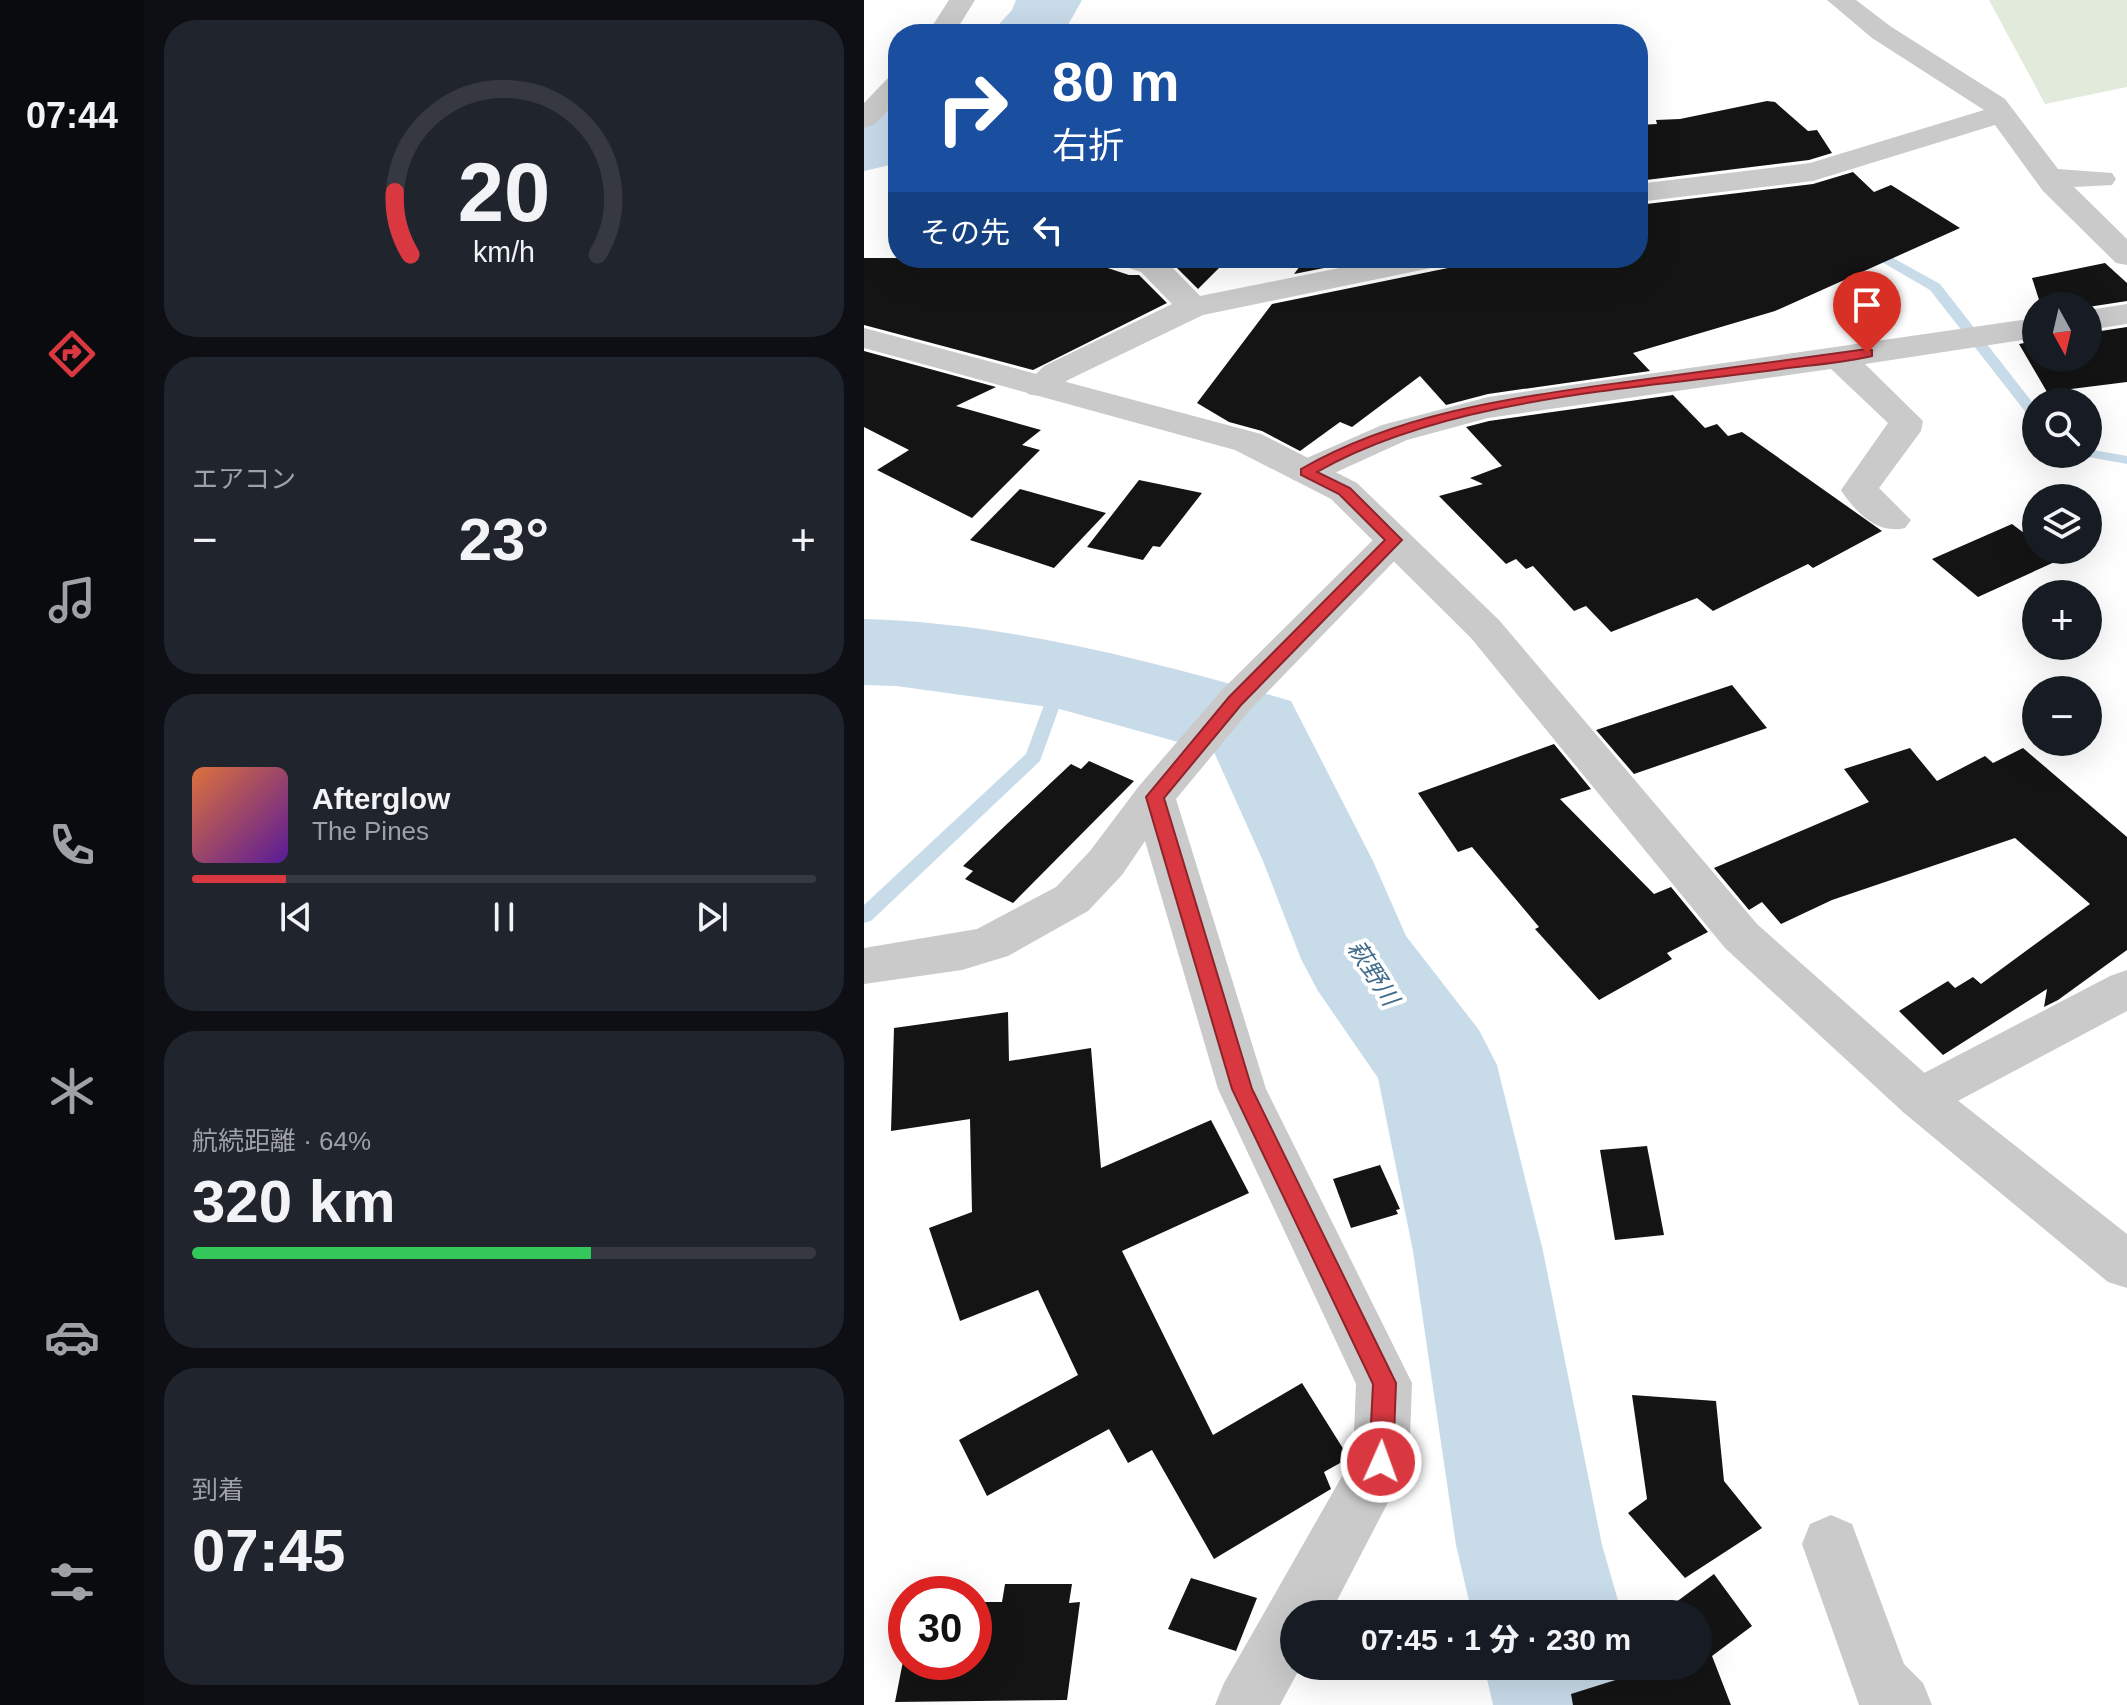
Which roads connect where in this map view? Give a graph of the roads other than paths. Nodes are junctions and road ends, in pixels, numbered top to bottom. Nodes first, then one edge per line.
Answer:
1 (962, 0) edge
2 (1840, 0) edge
3 (948, 24) edge
4 (888, 94) edge
5 (2002, 114) junction
6 (864, 119) edge
7 (2049, 178) junction
8 (2101, 179) dead end
9 (1648, 192) edge
10 (2127, 256) edge
11 (1155, 268) edge
12 (1386, 268) edge
13 (1193, 307) junction
14 (2127, 314) edge
15 (2102, 318) edge
16 (2022, 331) edge
17 (864, 338) edge
18 (1838, 357) junction
19 (1040, 387) junction
20 (1306, 472) junction
21 (1892, 520) dead end
22 (1394, 540) junction
23 (1165, 783) junction
24 (864, 966) edge
25 (2127, 989) edge
26 (1920, 1098) junction
27 (2127, 1265) edge
28 (1831, 1544) dead end
29 (1304, 1600) edge
30 (1280, 1643) edge
31 (1246, 1705) edge
32 (1901, 1705) edge

1 - 3 street
2 - 5 street
4 - 6 street
5 - 7 street
5 - 9 street
7 - 8 street
7 - 10 street
11 - 13 street
12 - 13 street
13 - 19 street
14 - 15 street
16 - 18 street
17 - 19 street
18 - 20 street
18 - 21 street
19 - 20 street
20 - 22 street
22 - 23 street
22 - 26 street
23 - 24 street
23 - 29 street
25 - 26 street
26 - 27 street
28 - 32 street
30 - 31 street

